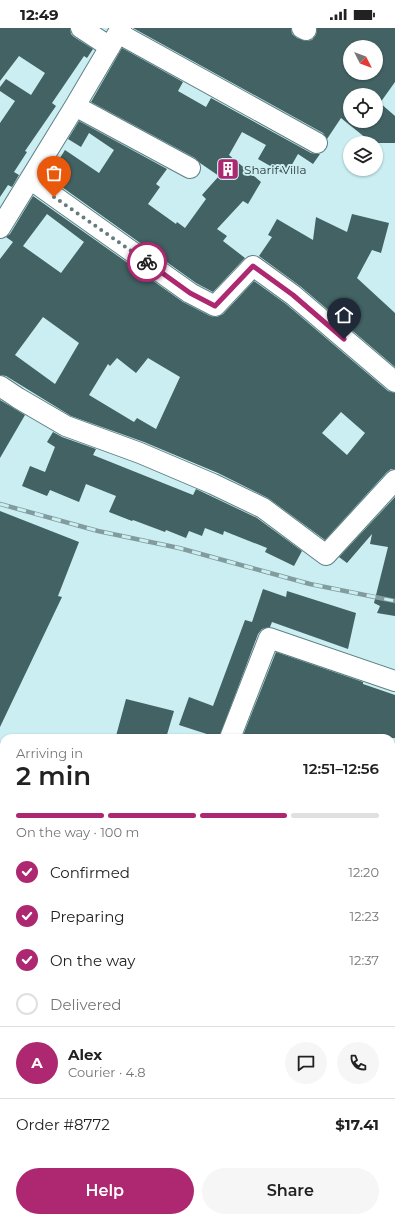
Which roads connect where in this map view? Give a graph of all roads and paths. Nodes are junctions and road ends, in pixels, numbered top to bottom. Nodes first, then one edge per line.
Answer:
1 (81, 28) edge
2 (116, 36) edge
3 (75, 106) junction
4 (317, 143) dead end
5 (190, 168) dead end
6 (30, 179) junction
7 (0, 228) edge
8 (395, 382) edge
9 (0, 386) edge
10 (395, 480) edge
11 (395, 681) edge
12 (232, 734) edge

1 - 2 street
2 - 3 street
2 - 4 street
3 - 5 street
3 - 6 street
6 - 7 street
6 - 8 street
9 - 10 street
11 - 12 street

